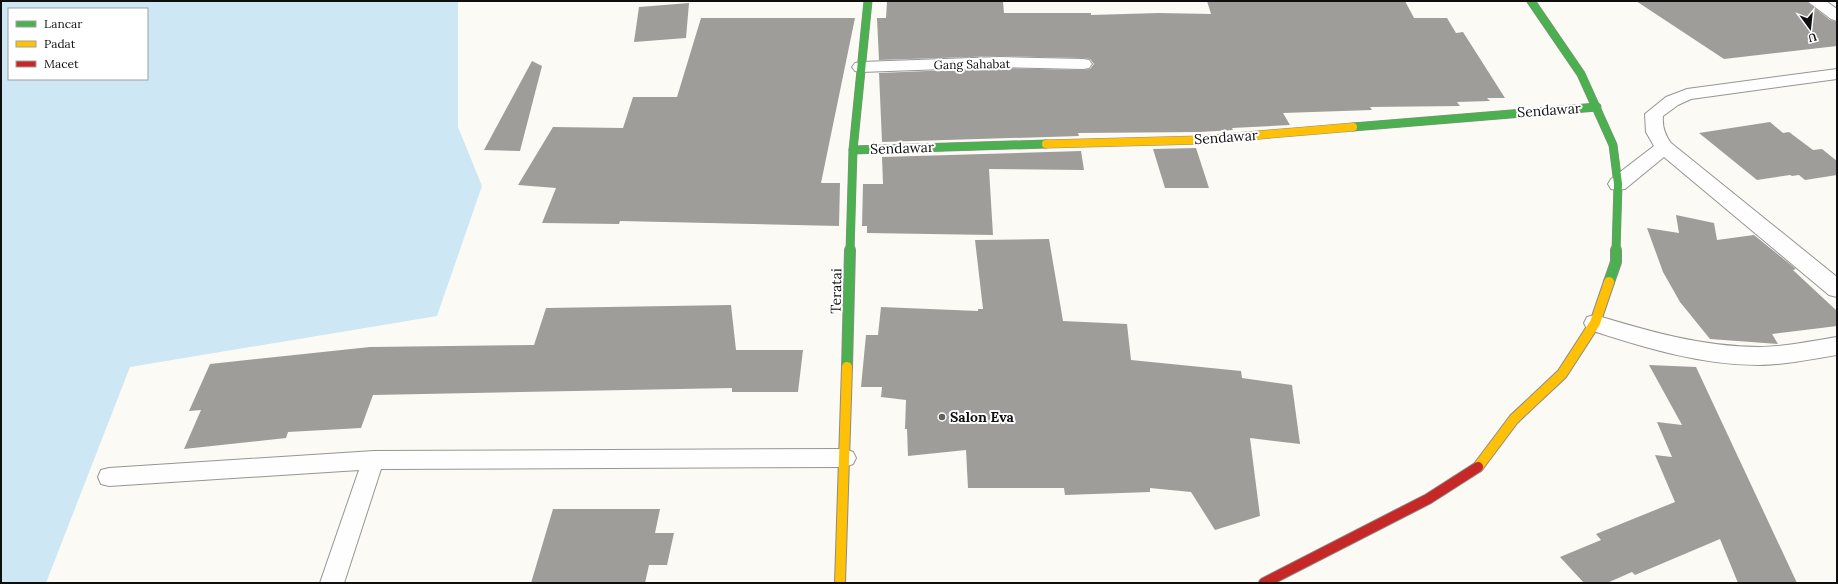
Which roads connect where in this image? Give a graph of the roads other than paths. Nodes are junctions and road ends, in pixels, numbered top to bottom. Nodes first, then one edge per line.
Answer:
1 (868, 1) edge
2 (1531, 1) edge
3 (1815, 1) edge
4 (1837, 16) edge
5 (1083, 64) dead end
6 (861, 67) junction
7 (1837, 74) edge
8 (1597, 107) junction
9 (1664, 147) junction
10 (853, 150) junction
11 (1618, 184) junction
12 (1837, 289) edge
13 (1594, 323) junction
14 (1837, 346) edge
15 (845, 458) junction
16 (374, 460) junction
17 (109, 477) dead end
18 (332, 583) edge
19 (840, 583) edge
20 (1264, 583) edge

1 - 6 street, Teratai
2 - 8 street
3 - 4 street
5 - 6 street, Gang Sahabat
6 - 10 street, Teratai
7 - 9 street
8 - 10 street, Sendawar
8 - 11 street
9 - 11 street
9 - 12 street
10 - 15 street, Teratai
11 - 13 street
13 - 14 street
13 - 20 street
15 - 16 lane
15 - 19 street, Teratai
16 - 17 lane
16 - 18 lane

